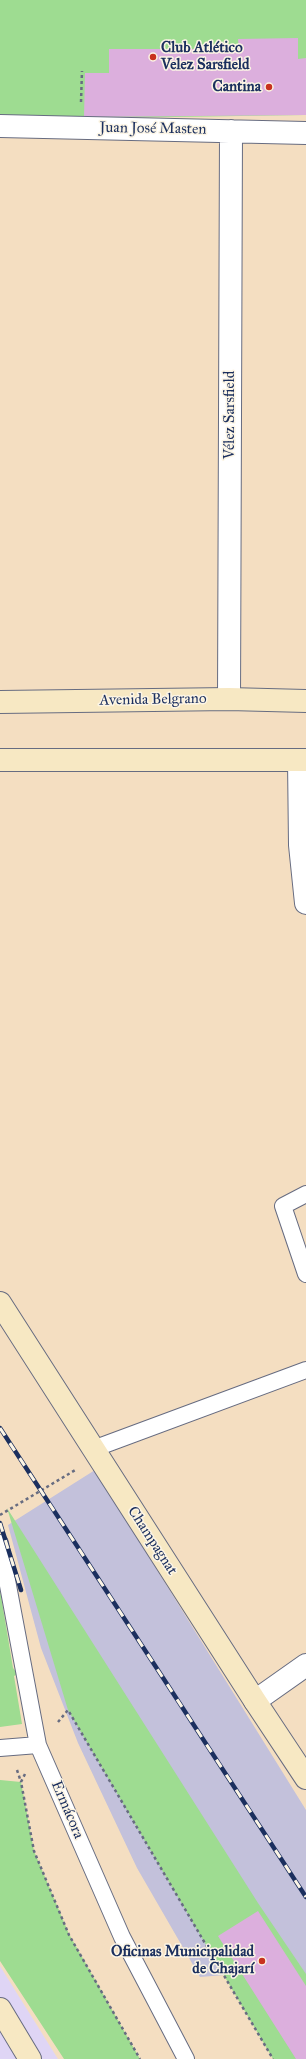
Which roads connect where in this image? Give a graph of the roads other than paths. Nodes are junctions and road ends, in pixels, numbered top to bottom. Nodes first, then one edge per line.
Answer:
1 (0, 126) edge
2 (231, 131) junction
3 (306, 133) edge
4 (230, 699) junction
5 (306, 701) edge
6 (0, 702) edge
7 (0, 760) edge
8 (303, 760) edge
9 (306, 903) edge
10 (306, 1194) edge
11 (306, 1274) edge
12 (0, 1303) edge
13 (306, 1370) edge
14 (95, 1453) junction
15 (0, 1543) edge
16 (306, 1665) edge
17 (255, 1701) junction
18 (38, 1745) junction
19 (0, 1748) edge
20 (306, 1778) edge
21 (0, 2009) edge
22 (30, 2059) edge
23 (186, 2059) edge

1 - 2 street, Juan José Masten
2 - 3 street, Juan José Masten
2 - 4 street, Vélez Sarsfield
4 - 5 street, Avenida Belgrano
4 - 6 street, Avenida Belgrano
7 - 8 street
8 - 9 street
10 - 11 lane
12 - 14 street, Champagnat
13 - 14 lane
14 - 17 street, Champagnat
15 - 18 lane, Ermácora
16 - 17 street
17 - 20 street, Champagnat
18 - 19 lane
18 - 23 lane, Ermácora
21 - 22 street

